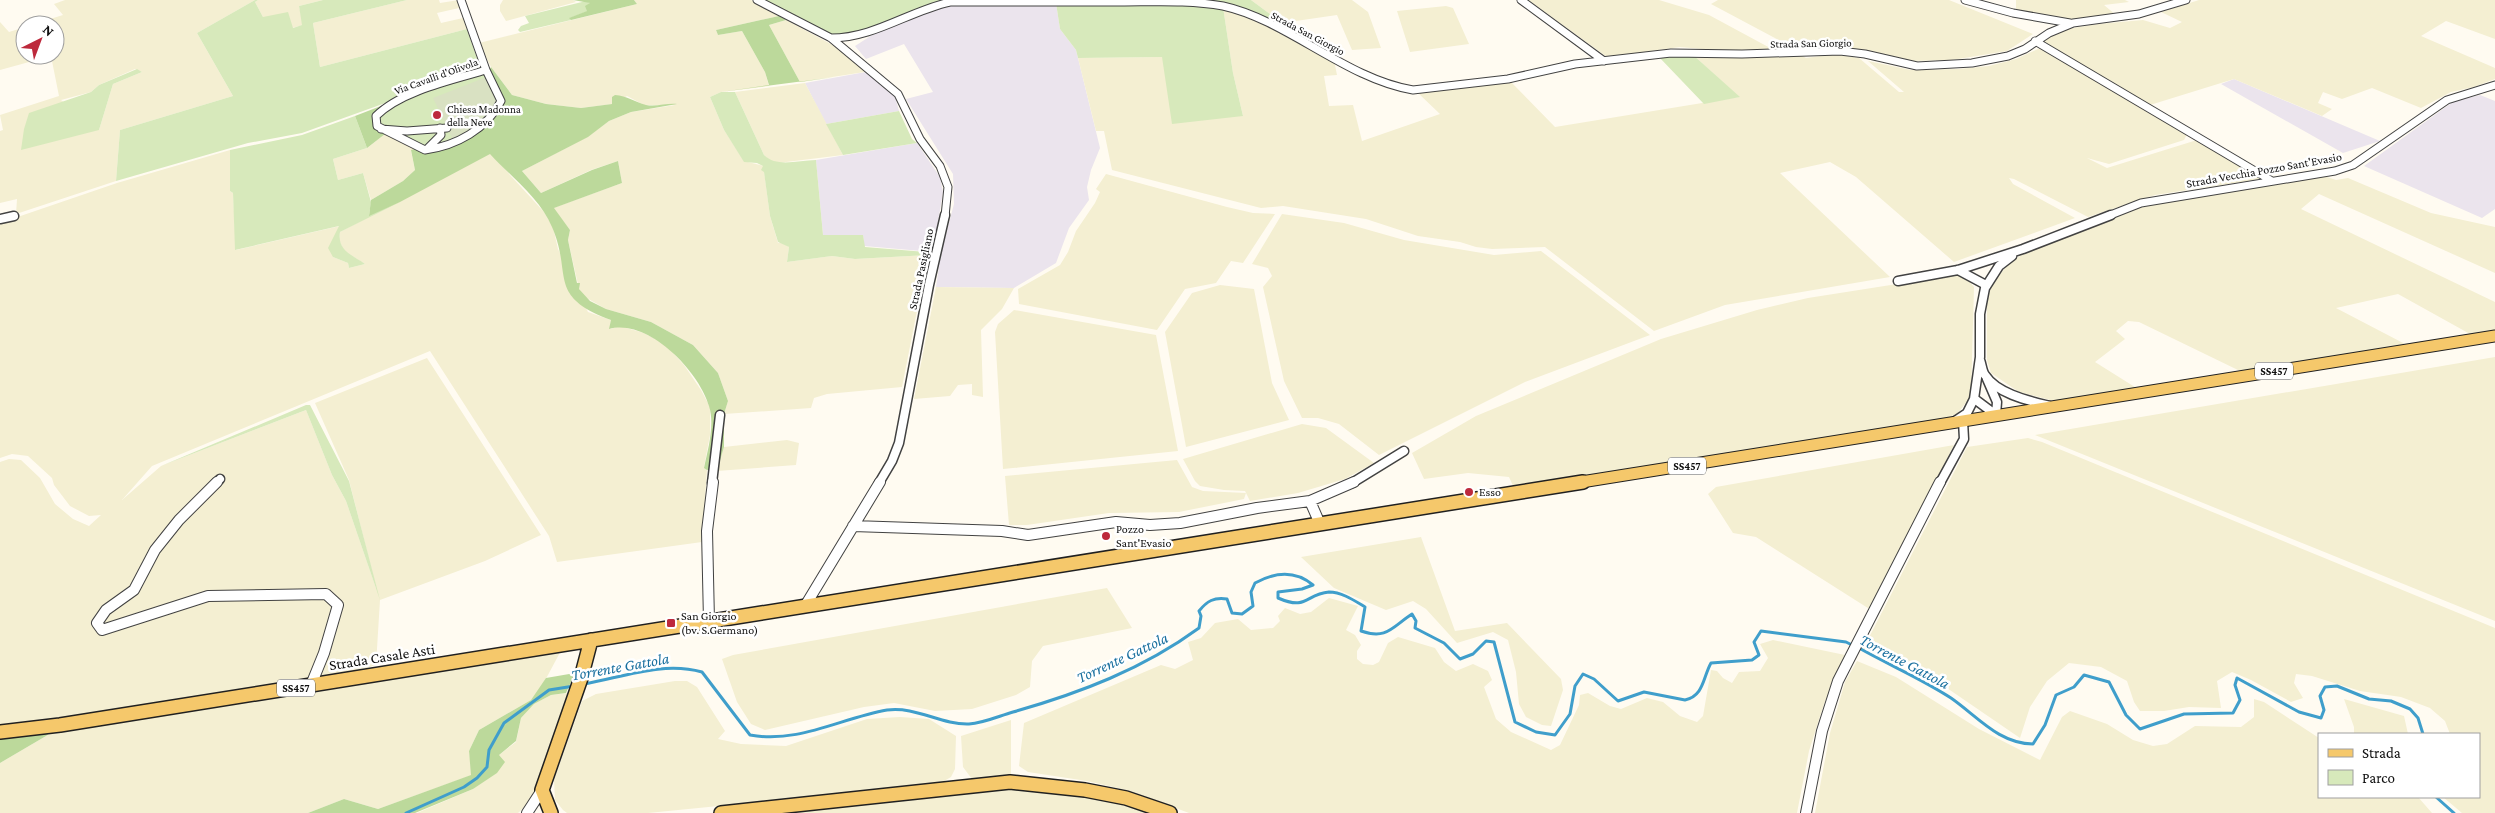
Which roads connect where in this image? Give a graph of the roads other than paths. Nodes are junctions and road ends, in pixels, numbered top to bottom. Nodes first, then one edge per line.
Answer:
1 (461, 0) edge
2 (757, 0) edge
3 (1521, 0) edge
4 (1965, 0) edge
5 (2186, 0) edge
6 (977, 1) edge
7 (2073, 24) junction
8 (853, 37) junction
9 (831, 38) junction
10 (2038, 39) junction
11 (844, 47) junction
12 (1604, 61) junction
13 (486, 70) junction
14 (2495, 85) edge
15 (381, 129) junction
16 (426, 150) junction
17 (2272, 181) junction
18 (14, 216) dead end
19 (0, 220) edge
20 (2023, 249) junction
21 (1958, 270) junction
22 (1898, 281) dead end
23 (1986, 284) junction
24 (2495, 336) edge
25 (1980, 358) junction
26 (1986, 376) junction
27 (1976, 400) junction
28 (2053, 407) junction
29 (720, 415) dead end
30 (1996, 415) junction
31 (1963, 421) junction
32 (1950, 424) junction
33 (1404, 451) dead end
34 (220, 479) dead end
35 (1310, 501) junction
36 (1320, 524) junction
37 (852, 526) junction
38 (805, 606) junction
39 (709, 621) junction
40 (591, 640) junction
41 (311, 685) junction
42 (0, 732) edge
43 (542, 790) junction
44 (527, 813) edge
45 (551, 813) edge
46 (721, 813) edge
47 (1170, 813) edge
48 (1806, 813) edge

1 - 13 street
2 - 9 street, Strada Pasigliano
3 - 12 street
4 - 7 street
5 - 7 street, Strada San Giorgio
6 - 8 street, Strada San Giorgio
6 - 12 street, Strada San Giorgio
7 - 10 street, Strada San Giorgio
8 - 9 street, Strada San Giorgio
8 - 11 street, Strada San Giorgio
9 - 11 street, Strada Pasigliano
10 - 12 street, Strada San Giorgio
10 - 17 street
11 - 37 street, Strada Pasigliano
13 - 15 street, Via Cavalli d'Olivola
13 - 16 street, Via Cavalli d'Olivola
14 - 17 street, Strada Vecchia Pozzo Sant'Evasio
15 - 16 street
15 - 16 street
17 - 20 street, Strada Vecchia Pozzo Sant'Evasio
18 - 19 street
20 - 21 street, Strada Vecchia Pozzo Sant'Evasio
20 - 23 street, Strada Vecchia Pozzo Sant'Evasio
21 - 22 street, Strada Vecchia Pozzo Sant'Evasio
21 - 23 street
23 - 25 street, Strada Vecchia Pozzo Sant'Evasio
24 - 28 main road, SS457
25 - 26 street
25 - 27 street, Strada Vecchia Pozzo Sant'Evasio
26 - 28 street
26 - 30 street
27 - 30 street
27 - 32 street
28 - 30 main road, SS457
29 - 39 street
30 - 31 main road, SS457
31 - 32 main road, SS457
31 - 48 street
32 - 36 main road, SS457
33 - 35 street
34 - 41 street
35 - 36 street
35 - 37 street
36 - 38 main road, SS457
37 - 38 street, Strada Pasigliano
38 - 39 main road, SS457
39 - 40 main road, SS457
40 - 41 main road, Strada Casale Asti / SS457
40 - 43 main road
41 - 42 main road, Strada Casale Asti / SS457
43 - 44 street
43 - 45 main road
46 - 47 main road

